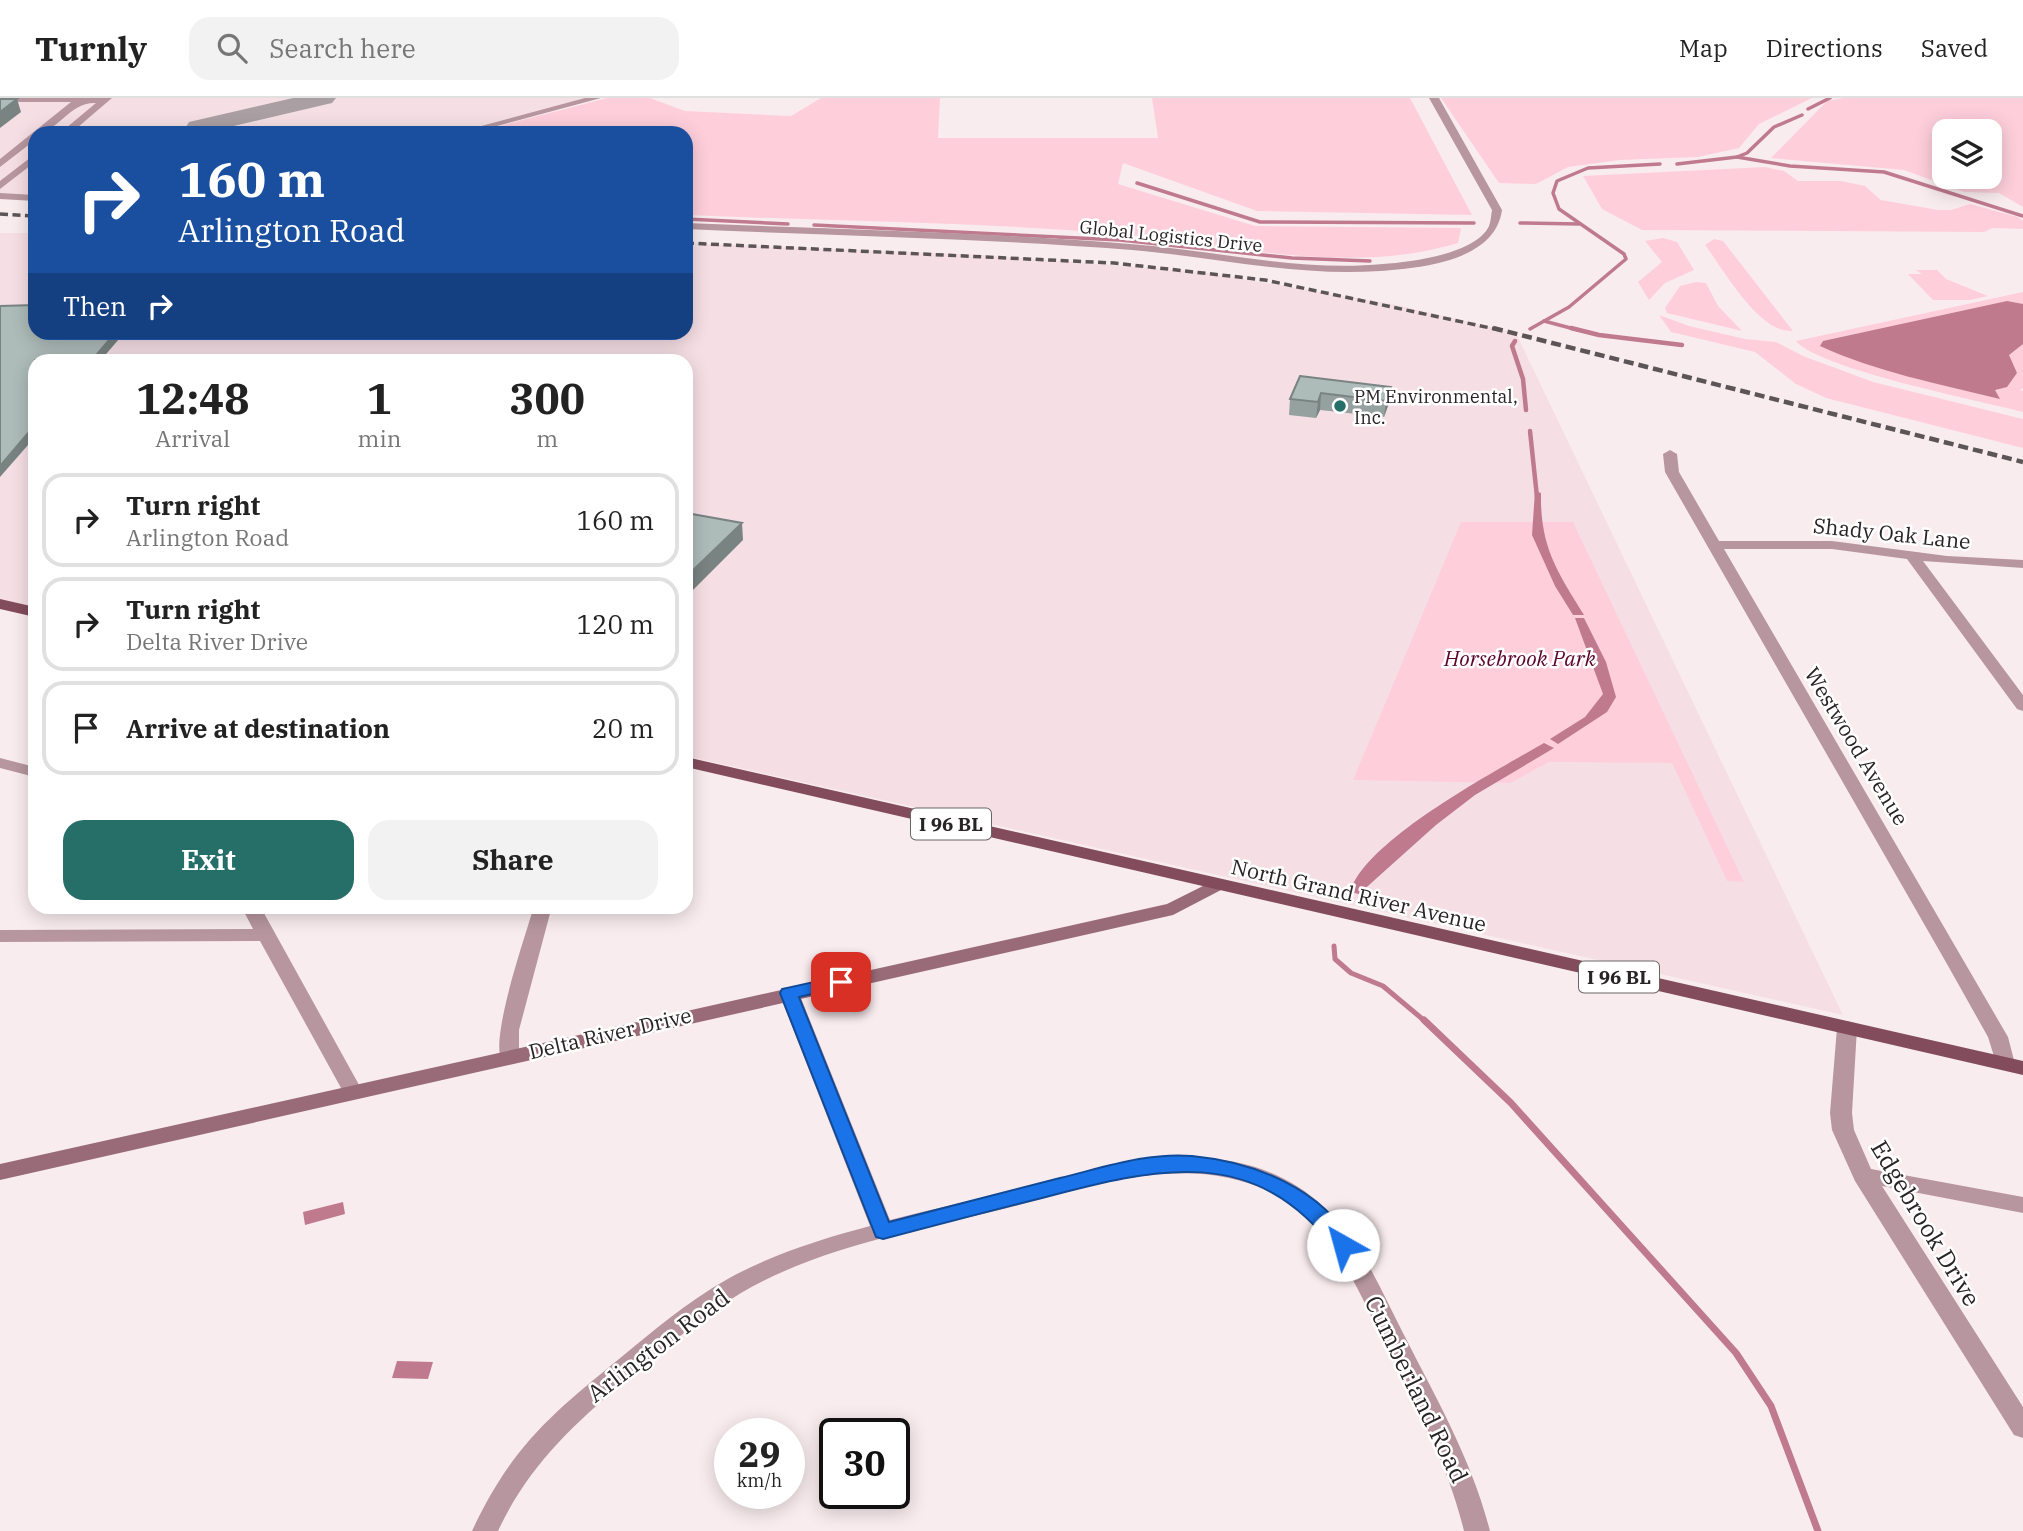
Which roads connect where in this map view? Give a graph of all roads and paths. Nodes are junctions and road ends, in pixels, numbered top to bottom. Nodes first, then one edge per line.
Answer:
1 (596, 98) edge
2 (1434, 98) edge
3 (0, 99) edge
4 (81, 99) edge
5 (106, 99) edge
6 (48, 126) edge
7 (73, 126) edge
8 (487, 126) edge
9 (28, 142) edge
10 (28, 163) edge
11 (0, 164) edge
12 (0, 186) edge
13 (0, 196) edge
14 (28, 198) edge
15 (693, 226) edge
16 (1670, 454) dead end
17 (1715, 545) junction
18 (1912, 556) junction
19 (2023, 565) edge
20 (0, 604) edge
21 (28, 610) edge
22 (2017, 691) edge
23 (2023, 706) edge
24 (0, 763) edge
25 (693, 764) edge
26 (28, 770) edge
27 (1215, 886) junction
28 (255, 914) edge
29 (541, 914) edge
30 (266, 934) junction
31 (0, 936) edge
32 (789, 993) junction
33 (1847, 1028) junction
34 (509, 1056) junction
35 (2014, 1066) edge
36 (353, 1092) junction
37 (0, 1172) edge
38 (1863, 1175) junction
39 (2023, 1205) edge
40 (883, 1231) junction
41 (2023, 1428) edge
42 (485, 1531) edge
43 (1477, 1531) edge

1 - 8 street
2 - 15 street, Global Logistics Drive
3 - 4 street
4 - 5 street
4 - 6 street
5 - 7 street
9 - 11 street
10 - 12 street
13 - 14 street
16 - 17 street, Westwood Avenue
17 - 18 street, Shady Oak Lane
17 - 35 street, Westwood Avenue
18 - 19 street, Shady Oak Lane
18 - 22 street
20 - 21 main road
22 - 23 street
24 - 26 street
25 - 27 main road, North Grand River Avenue / I 96 BL
27 - 32 street, Delta River Drive
27 - 33 main road, North Grand River Avenue / I 96 BL
28 - 30 street
29 - 34 street
30 - 31 street
30 - 36 street
32 - 34 street, Delta River Drive
32 - 40 street
33 - 35 main road, North Grand River Avenue / I 96 BL
33 - 38 street, Edgebrook Drive
34 - 36 street, Delta River Drive
36 - 37 street, Delta River Drive
38 - 39 street
38 - 41 street, Edgebrook Drive
40 - 42 street, Arlington Road
40 - 43 street, Cumberland Road

